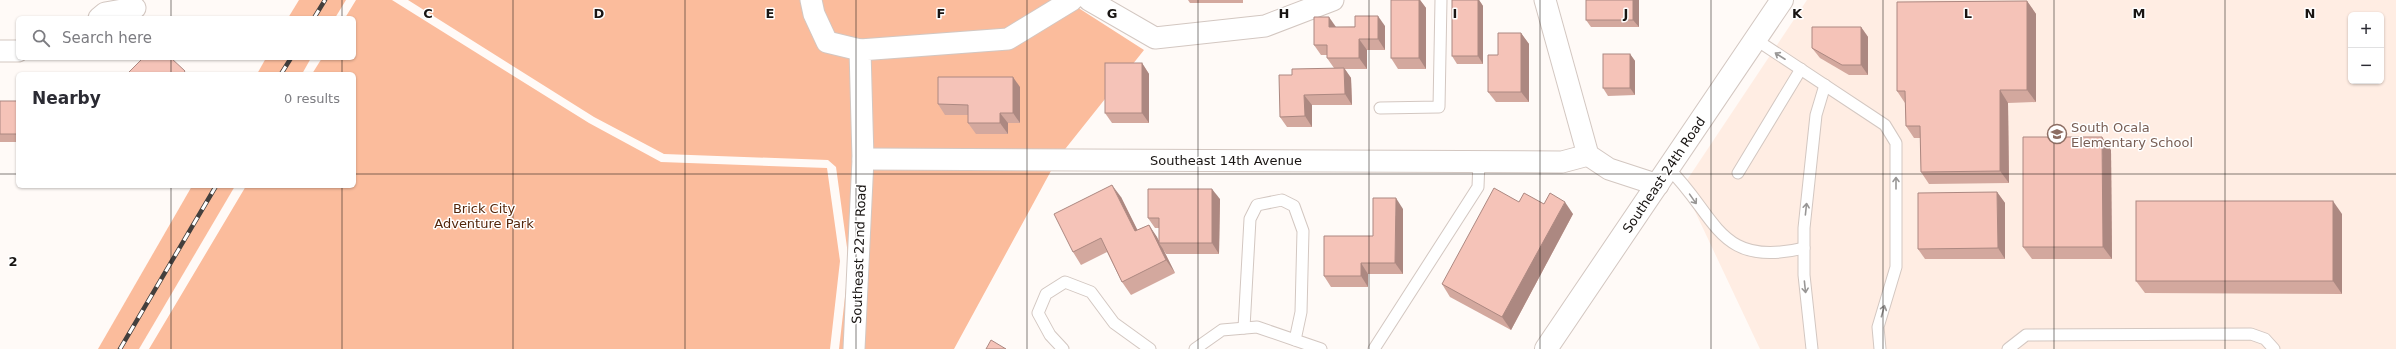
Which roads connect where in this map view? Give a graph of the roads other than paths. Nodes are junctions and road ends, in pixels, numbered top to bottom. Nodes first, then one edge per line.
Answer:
1 (811, 0) edge
2 (1072, 0) edge
3 (1090, 0) edge
4 (1333, 0) edge
5 (1441, 0) edge
6 (1545, 0) edge
7 (1782, 0) edge
8 (135, 8) dead end
9 (101, 16) edge
10 (1756, 39) junction
11 (860, 50) junction
12 (0, 51) edge
13 (16, 51) edge
14 (1801, 69) junction
15 (1825, 85) junction
16 (1380, 108) dead end
17 (1588, 155) junction
18 (864, 159) junction
19 (1479, 161) junction
20 (1738, 173) dead end
21 (1663, 177) junction
22 (1804, 248) junction
23 (1244, 328) junction
24 (1295, 340) junction
25 (854, 349) edge
26 (1063, 349) edge
27 (1150, 349) edge
28 (1196, 349) edge
29 (1321, 349) edge
30 (1374, 349) edge
31 (1546, 349) edge
32 (1812, 349) edge
33 (1880, 349) edge
34 (2008, 349) edge
35 (2274, 349) edge

1 - 11 street
2 - 11 street
3 - 4 street
5 - 16 lane
6 - 17 street
7 - 10 street, Southeast 24th Road
8 - 9 street
14 -> 10 lane
10 - 21 street, Southeast 24th Road
11 - 18 street, Southeast 22nd Road
12 - 13 street
14 - 15 lane
14 - 20 lane
22 -> 15 lane
33 -> 15 lane
17 - 19 street, Southeast 14th Avenue
17 - 21 street
18 - 19 street, Southeast 14th Avenue
18 - 25 street, Southeast 22nd Road
19 - 30 lane
21 -> 22 lane
21 - 31 street, Southeast 24th Road
22 -> 32 lane
23 - 24 lane
23 - 24 lane
23 - 28 lane
24 - 29 lane
26 - 27 lane
34 - 35 lane

